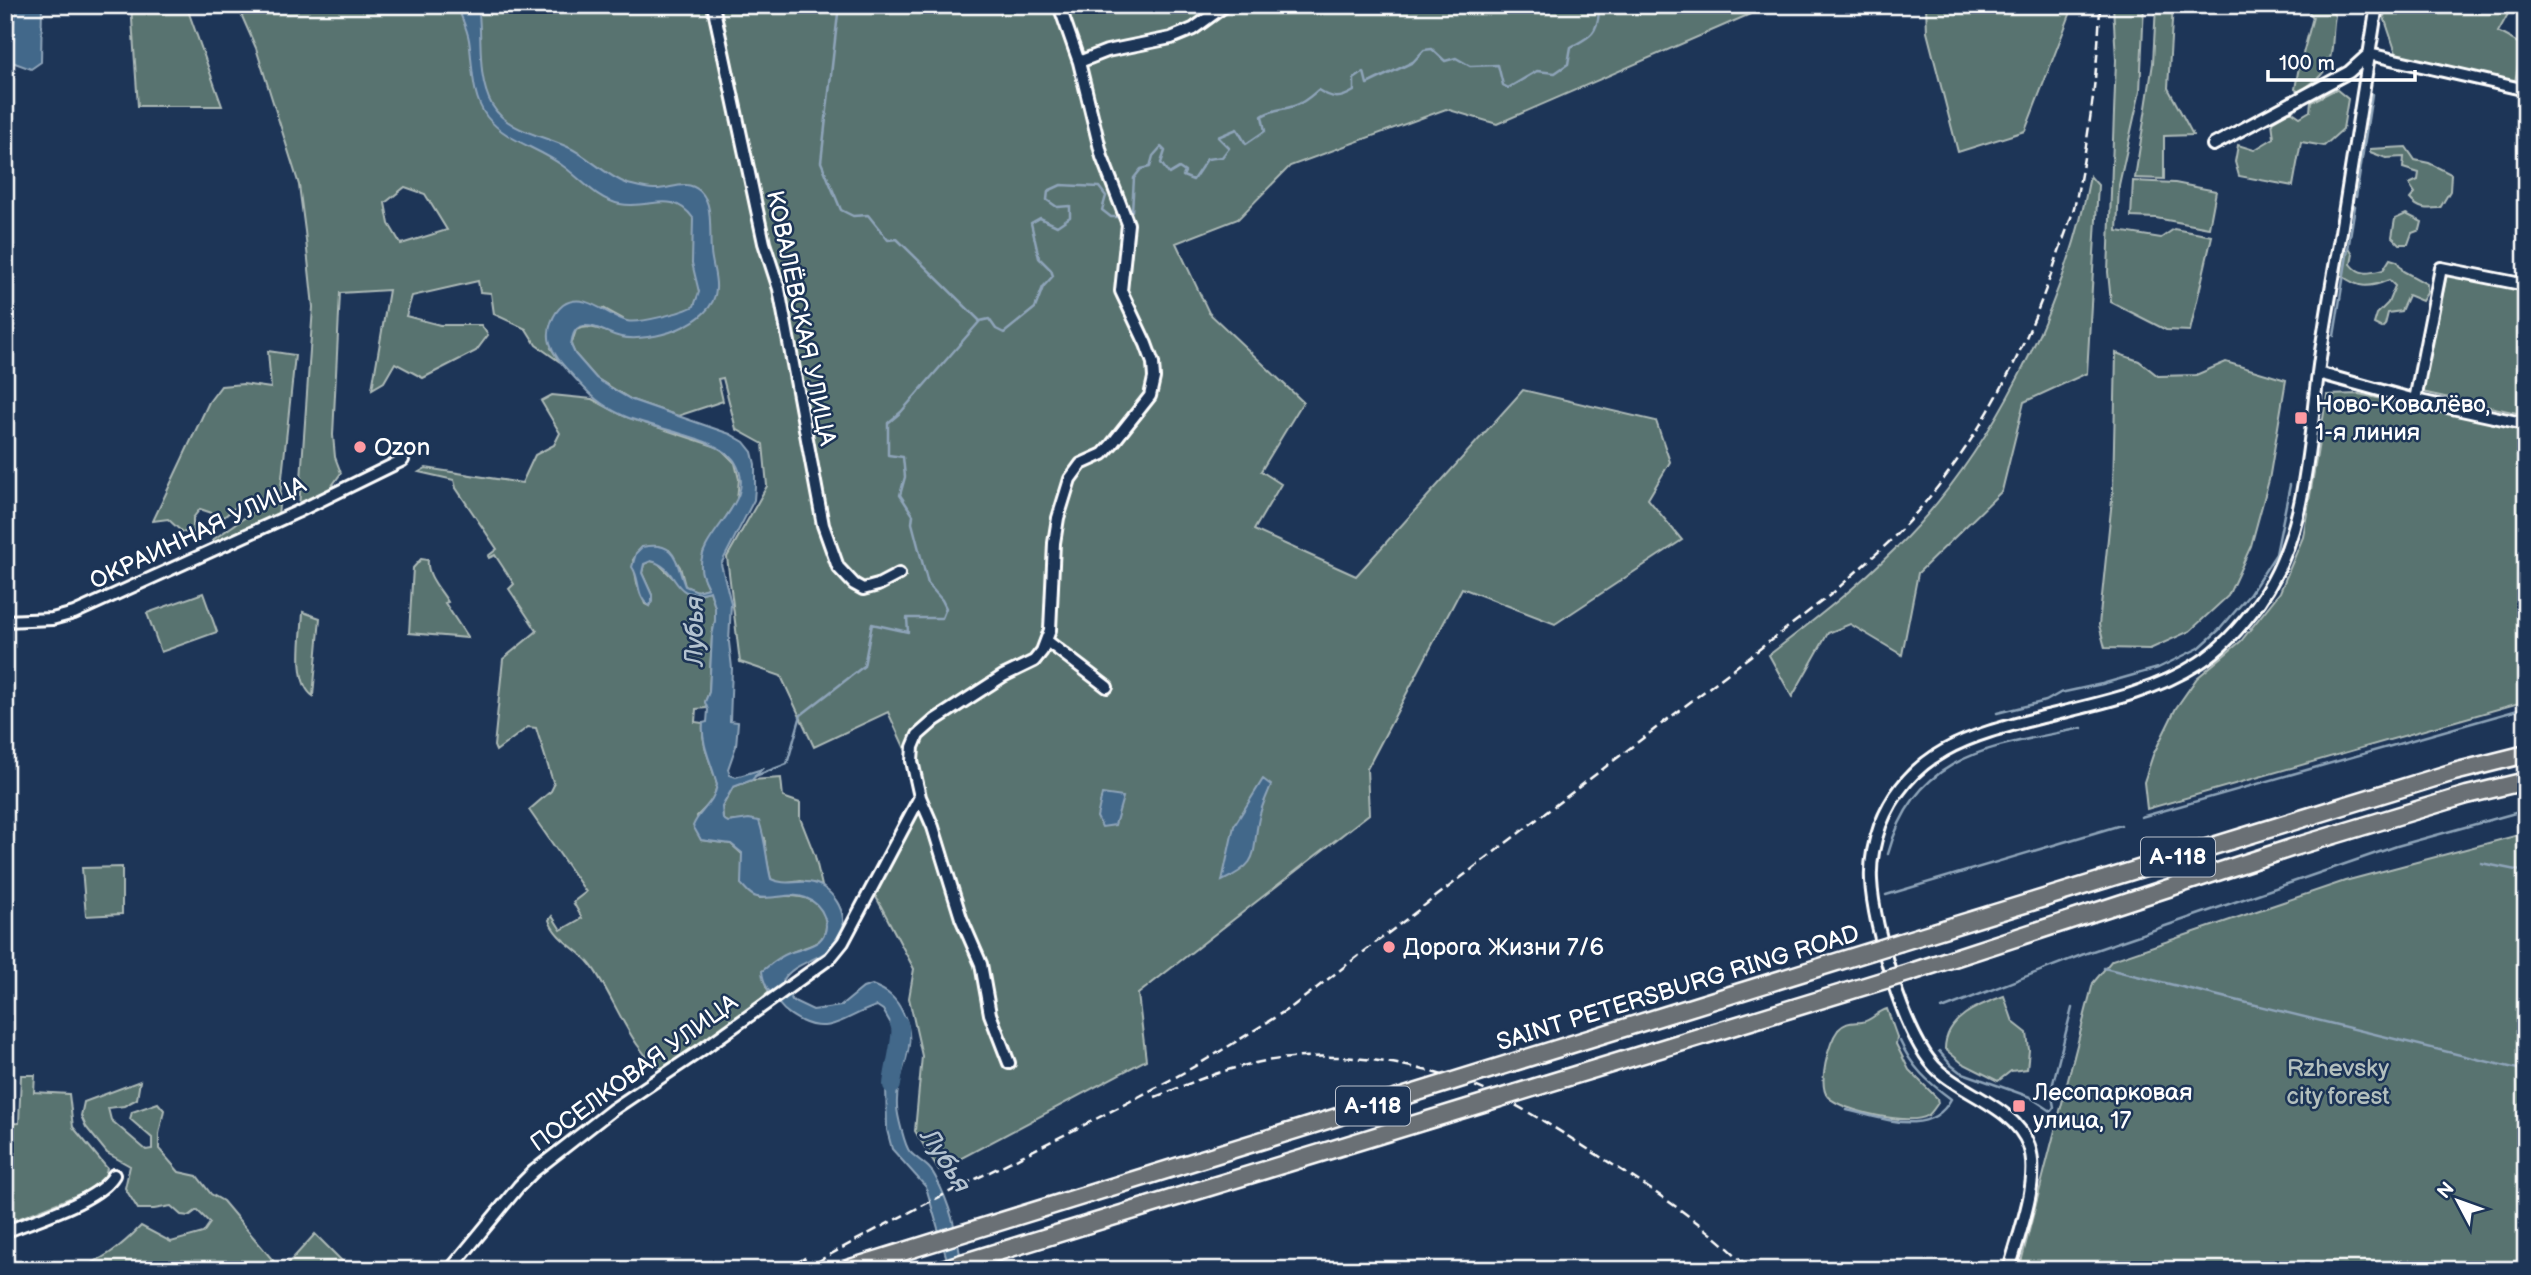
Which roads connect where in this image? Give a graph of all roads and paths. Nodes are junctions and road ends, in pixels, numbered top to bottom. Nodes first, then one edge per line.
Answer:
1 (713, 5) edge
2 (1059, 5) edge
3 (1226, 5) edge
4 (2377, 5) edge
5 (2369, 54) junction
6 (1079, 62) junction
7 (2526, 90) edge
8 (2213, 145) dead end
9 (2526, 285) edge
10 (2318, 373) junction
11 (2415, 400) junction
12 (2526, 424) edge
13 (403, 460) dead end
14 (899, 574) dead end
15 (5, 621) edge
16 (1047, 641) junction
17 (1107, 687) dead end
18 (2526, 754) edge
19 (2526, 781) edge
20 (920, 797) junction
21 (1009, 1062) dead end
22 (114, 1175) dead end
23 (5, 1231) edge
24 (450, 1270) edge
25 (844, 1270) edge
26 (939, 1270) edge
27 (2009, 1270) edge

1 - 14 street, КОВАЛЁВСКАЯ УЛИЦА
2 - 6 street
3 - 6 street
4 - 5 street
5 - 7 street
5 - 8 street
5 - 10 street
6 - 16 street
9 - 11 street
10 - 11 street
10 - 27 street
11 - 12 street
13 - 15 street, ОКРАИННАЯ УЛИЦА
16 - 17 street
16 - 20 street
18 - 25 highway, SAINT PETERSBURG RING ROAD / А-118, bridge
19 - 26 highway, А-118, bridge
20 - 21 street
20 - 24 street, ПОСЕЛКОВАЯ УЛИЦА
22 - 23 street

